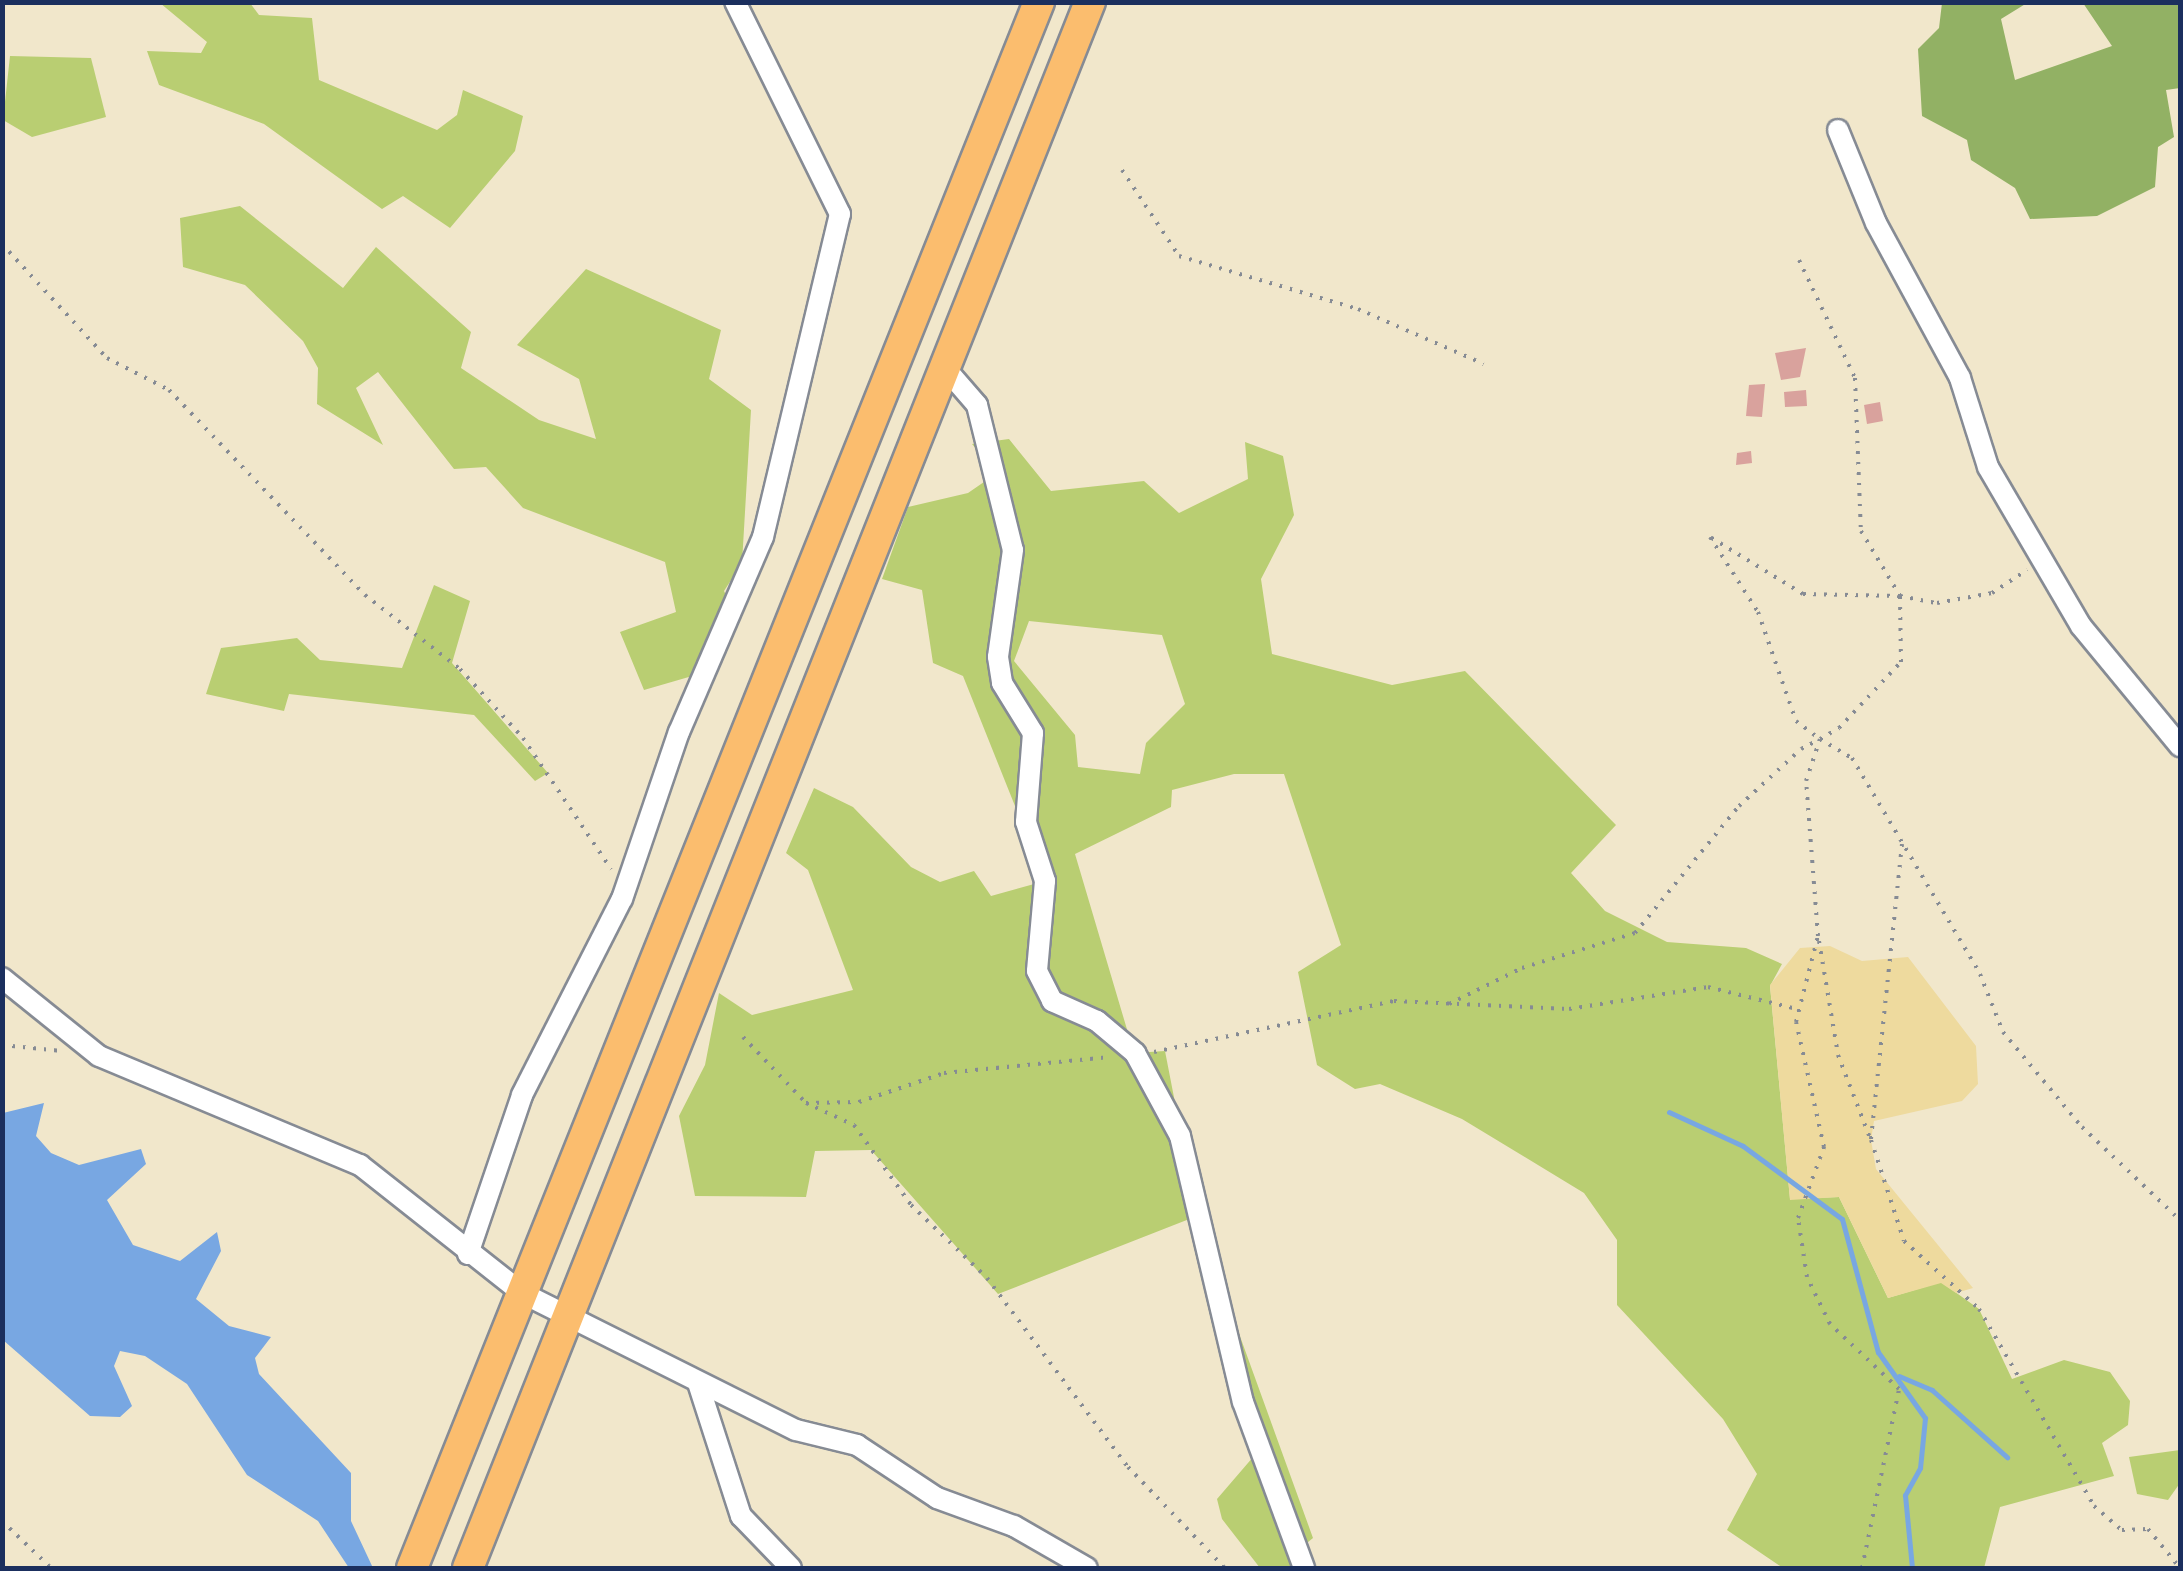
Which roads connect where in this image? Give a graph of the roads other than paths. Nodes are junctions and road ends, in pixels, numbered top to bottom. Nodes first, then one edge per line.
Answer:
1 (735, 2) edge
2 (1039, 2) edge
3 (1090, 2) edge
4 (1838, 130) dead end
5 (945, 368) junction
6 (2180, 746) edge
7 (2, 978) edge
8 (468, 1254) junction
9 (522, 1293) junction
10 (568, 1318) junction
11 (698, 1383) junction
12 (412, 1568) edge
13 (468, 1568) edge
14 (791, 1568) edge
15 (1087, 1568) edge
16 (1304, 1568) edge

1 - 8 street
2 - 9 highway
3 - 5 highway
4 - 6 street
5 - 10 highway
5 - 16 street
7 - 8 street
8 - 9 street
9 - 10 street
9 - 12 highway
10 - 11 street
10 - 13 highway
11 - 14 street
11 - 15 street

